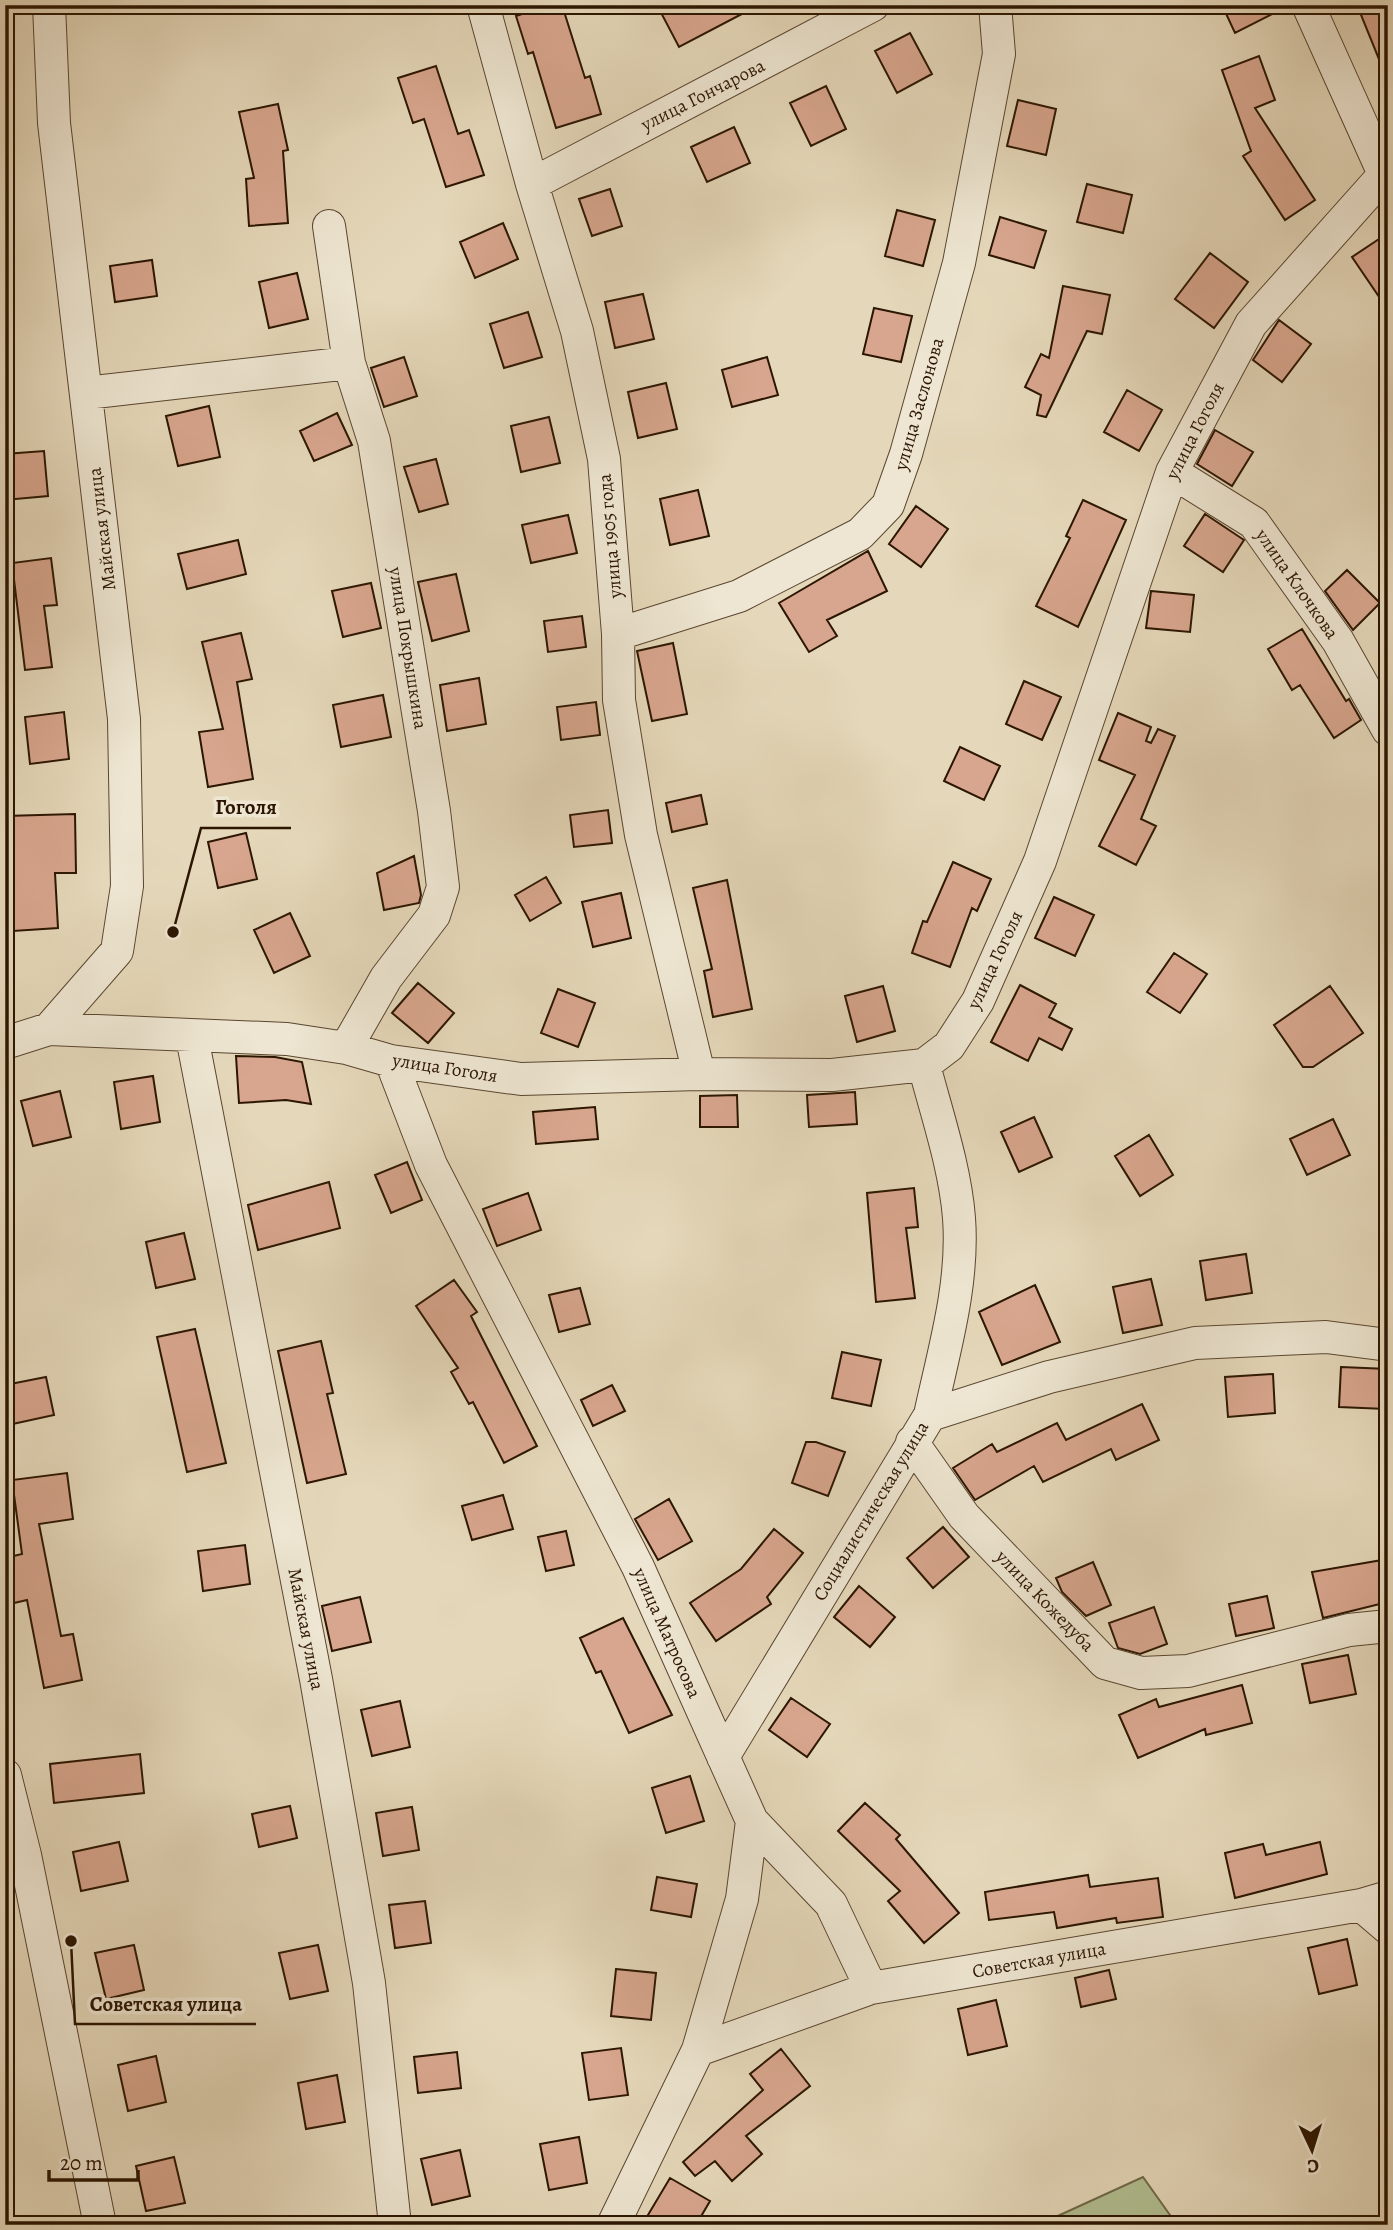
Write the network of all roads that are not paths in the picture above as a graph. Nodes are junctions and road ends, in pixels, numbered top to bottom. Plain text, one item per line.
1 (49, 5) edge
2 (483, 5) edge
3 (873, 5) edge
4 (995, 5) edge
5 (1308, 5) edge
6 (1385, 179) edge
7 (532, 184) junction
8 (329, 226) dead end
9 (349, 363) junction
10 (86, 393) junction
11 (1172, 472) junction
12 (618, 634) junction
13 (1388, 730) edge
14 (49, 1029) junction
15 (192, 1037) junction
16 (5, 1043) edge
17 (346, 1048) junction
18 (391, 1060) junction
19 (924, 1065) junction
20 (699, 1074) junction
21 (1388, 1345) edge
22 (930, 1415) junction
23 (912, 1442) junction
24 (1388, 1626) edge
25 (723, 1757) junction
26 (5, 1775) edge
27 (752, 1821) junction
28 (1374, 1901) edge
29 (1388, 1928) edge
30 (871, 1988) junction
31 (698, 2050) junction
32 (100, 2225) edge
33 (395, 2225) edge
34 (613, 2225) edge

1 - 10 street, Майская улица
2 - 7 street, улица 1905 года
3 - 7 street, улица Гончарова
4 - 12 street, улица Заслонова
5 - 6 street
6 - 11 street, улица Гоголя
7 - 12 street, улица 1905 года
8 - 9 street, улица Покрышкина
9 - 10 street
9 - 17 street, улица Покрышкина
10 - 14 street, Майская улица
11 - 13 street, улица Клочкова
11 - 19 street, улица Гоголя
12 - 20 street, улица 1905 года
14 - 15 street, улица Гоголя
14 - 16 street, улица Гоголя
15 - 17 street, улица Гоголя
15 - 33 street, Майская улица
17 - 18 street, улица Гоголя
18 - 20 street, улица Гоголя
18 - 25 street, улица Матросова
19 - 20 street, улица Гоголя
19 - 22 street
21 - 22 street, Социалистическая улица
22 - 23 street, Социалистическая улица
23 - 24 street, улица Кожедуба
23 - 25 street, Социалистическая улица
25 - 27 street, улица Матросова
26 - 32 street
27 - 30 street
27 - 31 street
28 - 29 street
28 - 30 street, Советская улица
30 - 31 street, Советская улица
31 - 34 street

